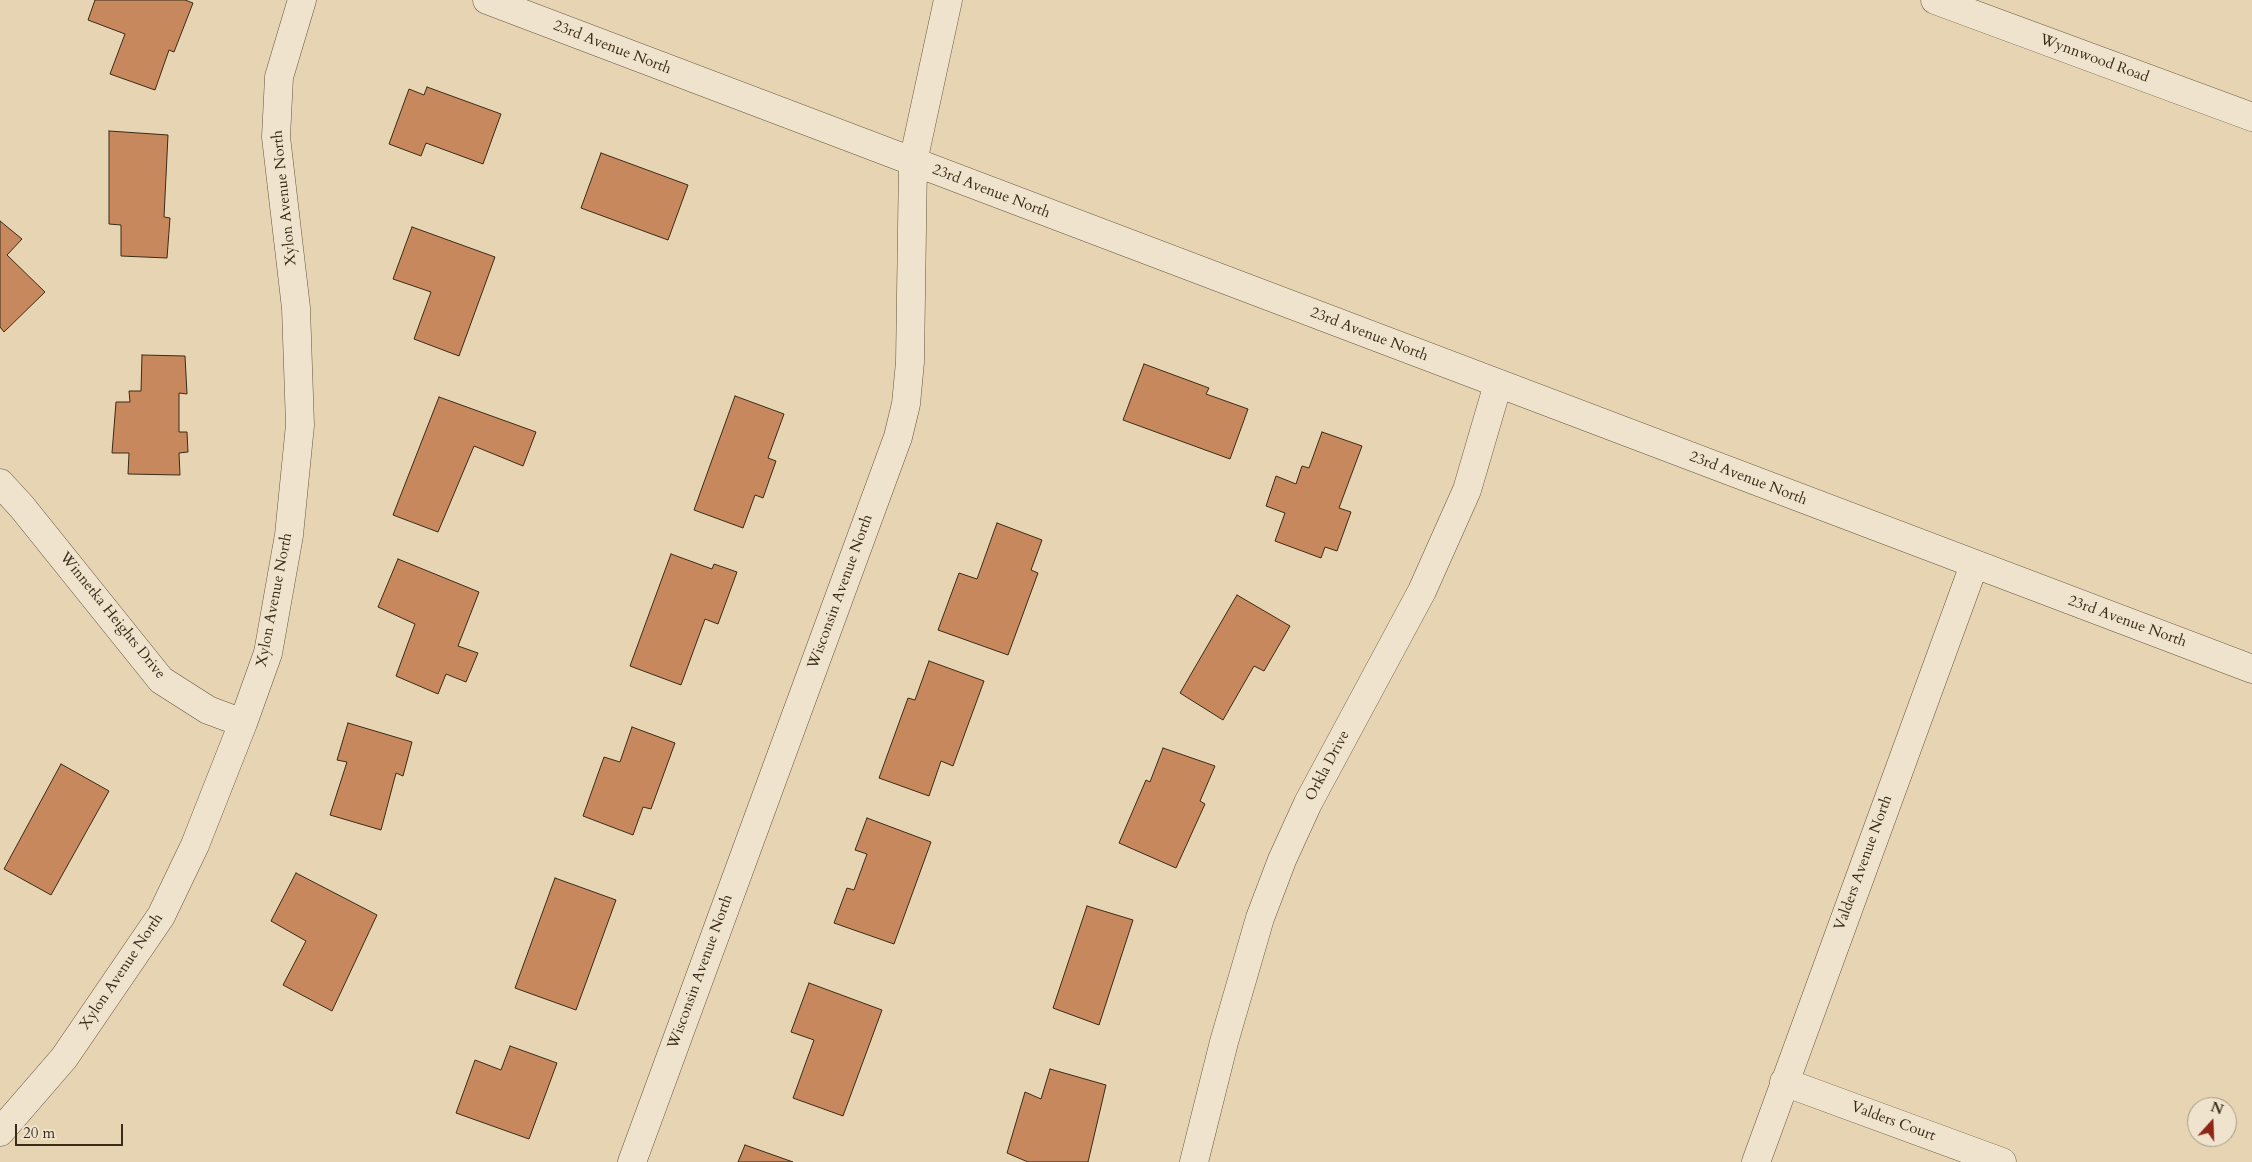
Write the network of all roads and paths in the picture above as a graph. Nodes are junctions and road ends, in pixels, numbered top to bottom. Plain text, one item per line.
1 (302, 0) edge
2 (487, 0) edge
3 (948, 0) edge
4 (1935, 0) edge
5 (2252, 117) edge
6 (913, 162) junction
7 (1498, 384) junction
8 (0, 483) edge
9 (1974, 565) junction
10 (2252, 669) edge
11 (243, 723) junction
12 (1784, 1082) junction
13 (0, 1132) edge
14 (632, 1162) edge
15 (1194, 1162) edge
16 (1756, 1162) edge
17 (2002, 1162) edge

1 - 11 street, Xylon Avenue North
2 - 6 street, 23rd Avenue North
3 - 6 street, Wisconsin Avenue North
4 - 5 street, Wynnwood Road
6 - 7 street, 23rd Avenue North
6 - 14 street, Wisconsin Avenue North
7 - 9 street, 23rd Avenue North
7 - 15 street, Orkla Drive
8 - 11 street, Winnetka Heights Drive
9 - 10 street, 23rd Avenue North
9 - 12 street, Valders Avenue North
11 - 13 street, Xylon Avenue North
12 - 16 street, Valders Avenue North
12 - 17 street, Valders Court

